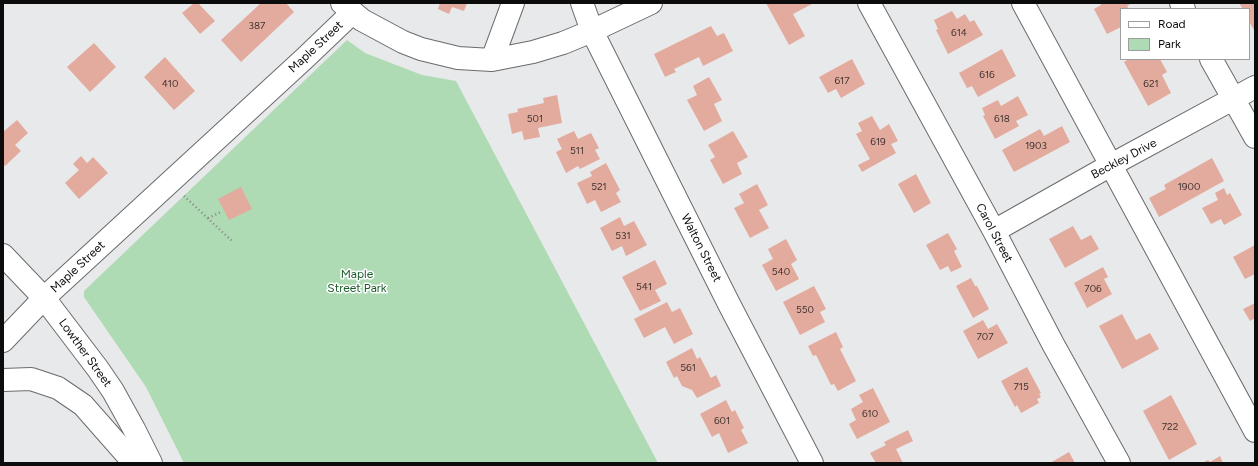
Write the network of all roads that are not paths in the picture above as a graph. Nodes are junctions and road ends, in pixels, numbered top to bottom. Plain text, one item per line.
1 (513, 3) edge
2 (582, 3) edge
3 (651, 3) edge
4 (869, 3) edge
5 (1023, 3) edge
6 (347, 8) edge
7 (592, 31) junction
8 (492, 60) junction
9 (1212, 60) edge
10 (1255, 87) edge
11 (1234, 99) junction
12 (1255, 137) edge
13 (1111, 165) junction
14 (994, 231) junction
15 (3, 255) edge
16 (44, 298) junction
17 (3, 341) edge
18 (3, 380) edge
19 (1255, 431) edge
20 (134, 463) edge
21 (151, 463) edge
22 (812, 463) edge
23 (1119, 463) edge

1 - 8 main road
2 - 7 main road, Walton Street
3 - 7 main road, Maple Street
4 - 14 main road, Carol Street
5 - 13 main road
6 - 8 main road, Maple Street
6 - 16 main road, Maple Street
7 - 8 main road, Maple Street
7 - 22 main road, Walton Street
9 - 11 main road
10 - 11 main road, Beckley Drive
11 - 12 main road
11 - 13 main road, Beckley Drive
13 - 14 main road, Beckley Drive
13 - 19 main road
14 - 23 main road, Carol Street
15 - 16 main road, Lowther Street
16 - 17 main road, Maple Street
16 - 21 main road, Lowther Street
18 - 20 main road

